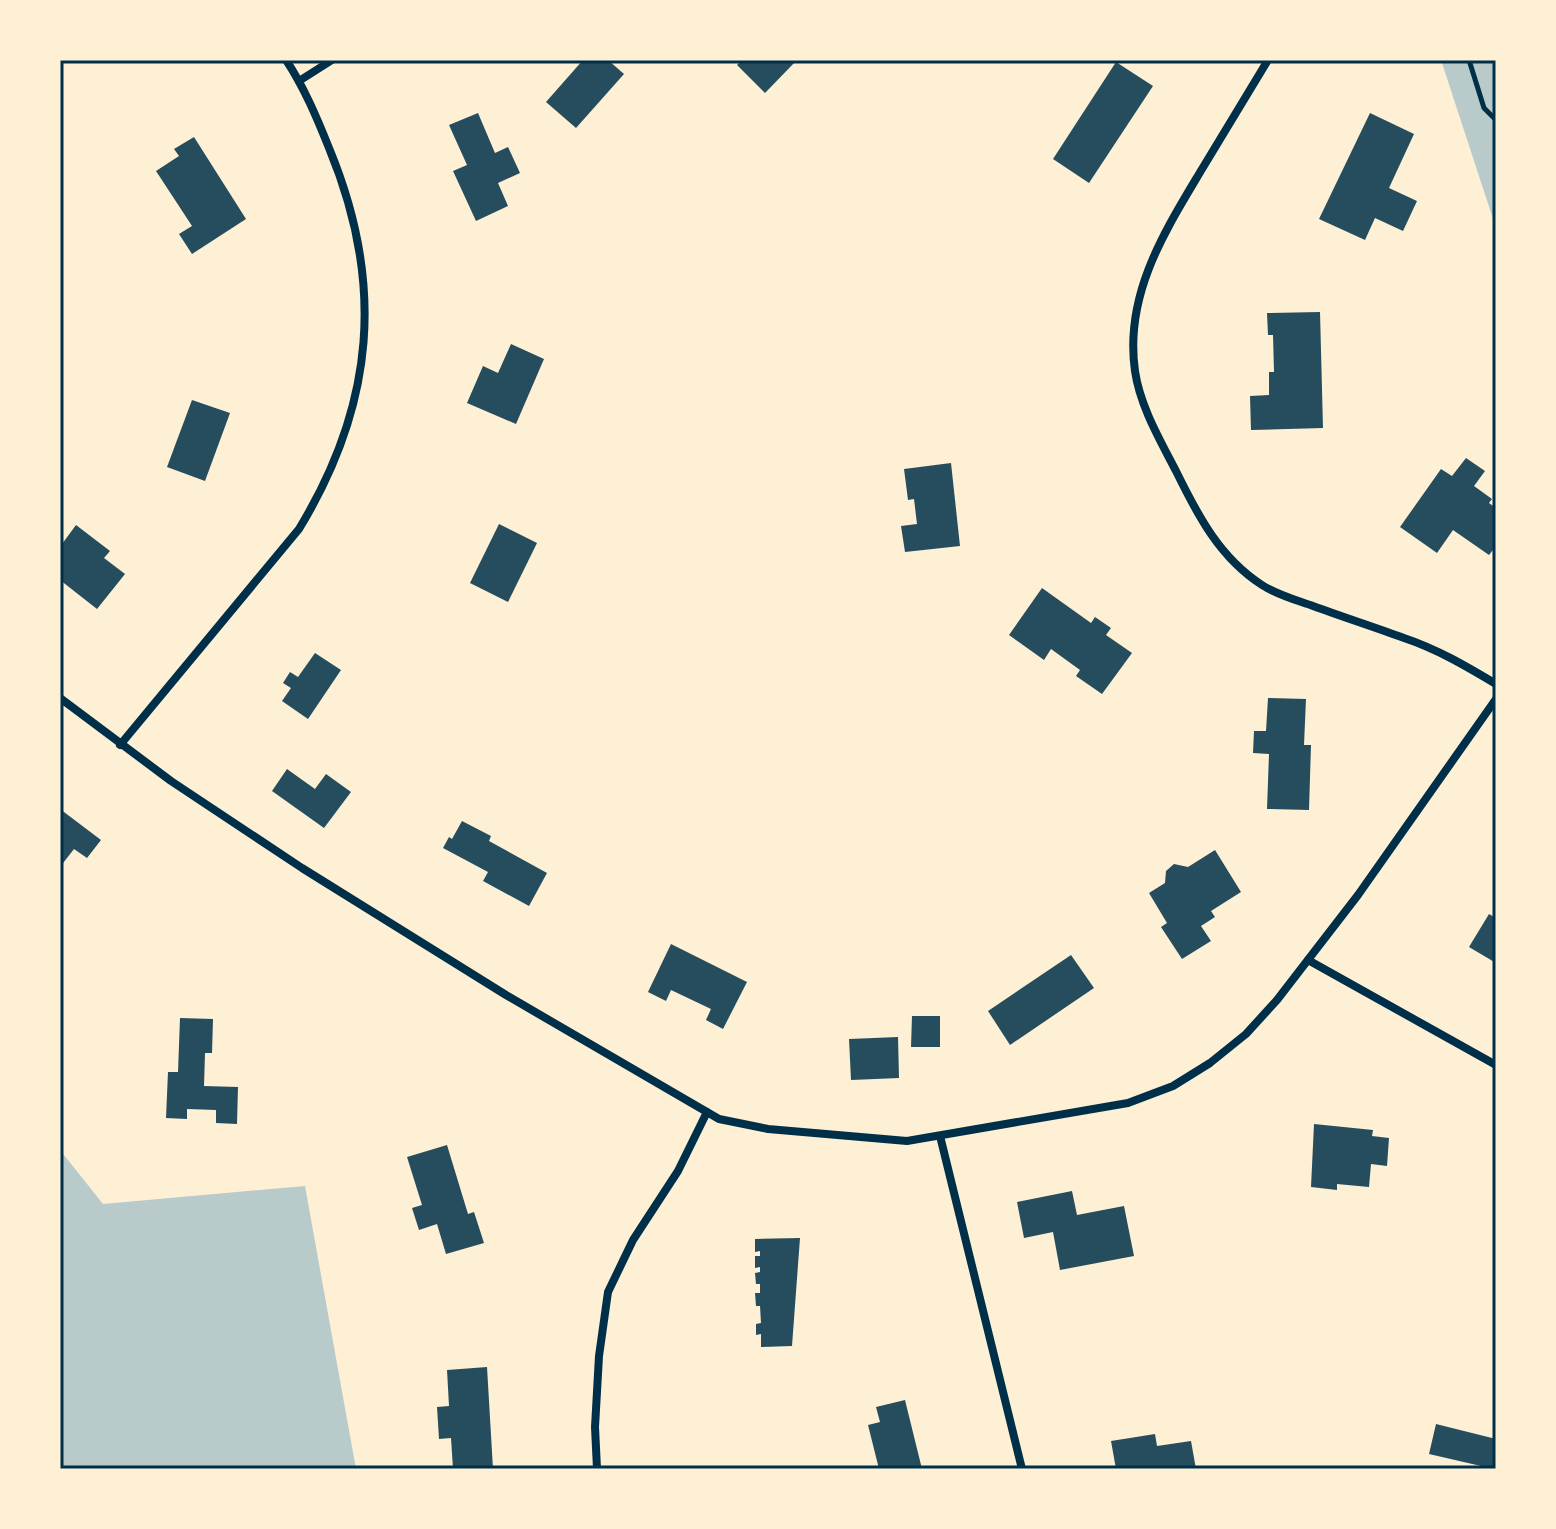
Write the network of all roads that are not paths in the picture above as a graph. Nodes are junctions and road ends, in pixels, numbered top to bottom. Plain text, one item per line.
1 (286, 60) edge
2 (332, 60) edge
3 (1268, 60) edge
4 (299, 81) junction
5 (1496, 684) edge
6 (60, 698) edge
7 (1496, 699) edge
8 (120, 745) junction
9 (1308, 960) junction
10 (1496, 1065) edge
11 (707, 1112) junction
12 (940, 1136) junction
13 (597, 1469) edge
14 (1022, 1469) edge

1 - 4 street
2 - 4 street
3 - 5 street
4 - 8 street
6 - 8 street
7 - 9 street
8 - 11 street
9 - 10 street
9 - 12 street
11 - 12 street
11 - 13 street
12 - 14 street

